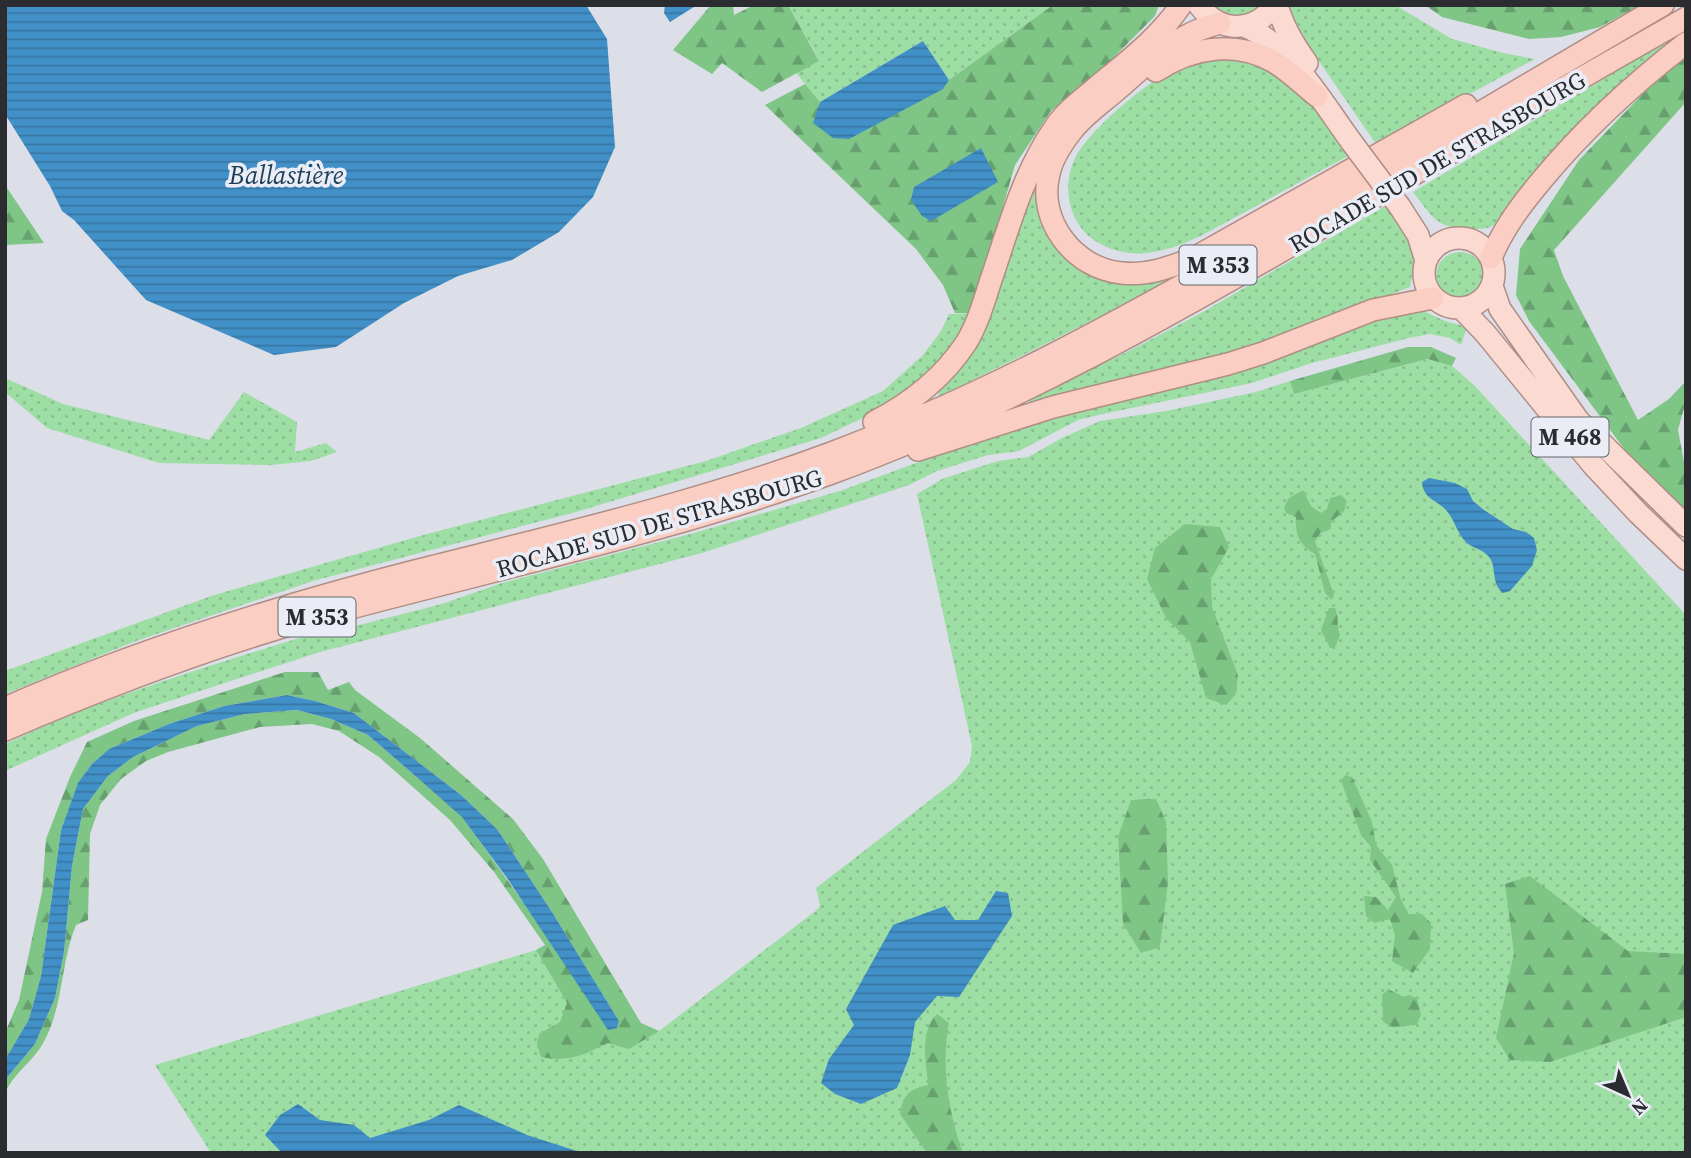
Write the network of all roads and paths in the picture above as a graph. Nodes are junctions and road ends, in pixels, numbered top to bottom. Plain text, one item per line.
1 (1181, 5) edge
2 (1199, 5) edge
3 (1276, 5) edge
4 (1656, 10) edge
5 (1686, 18) edge
6 (1220, 23) junction
7 (1244, 26) junction
8 (1686, 43) edge
9 (1317, 96) junction
10 (1358, 141) junction
11 (1351, 171) junction
12 (1405, 204) junction
13 (1451, 239) junction
14 (1491, 258) junction
15 (1426, 261) junction
16 (1492, 286) junction
17 (1433, 299) junction
18 (1462, 309) junction
19 (835, 472) junction
20 (768, 475) junction
21 (1686, 526) edge
22 (1686, 559) edge
23 (5, 708) edge
24 (5, 730) edge

1 - 20 highway
2 - 6 main road
3 - 7 main road
3 - 10 main road
4 - 11 highway
4 - 20 highway, ROCADE SUD DE STRASBOURG / M 353
5 - 19 highway, ROCADE SUD DE STRASBOURG / M 353
6 - 7 main road
6 - 11 highway
7 - 9 main road
8 - 14 highway
9 - 10 main road
9 - 11 highway
10 - 12 main road
12 - 13 main road
12 - 15 main road
13 - 14 main road
13 - 15 main road
14 - 16 main road
15 - 17 main road
16 - 18 main road
16 - 21 main road, M 468
17 - 18 main road
17 - 19 highway
18 - 22 main road, M 468
19 - 24 highway, ROCADE SUD DE STRASBOURG / M 353
20 - 23 highway, ROCADE SUD DE STRASBOURG / M 353

